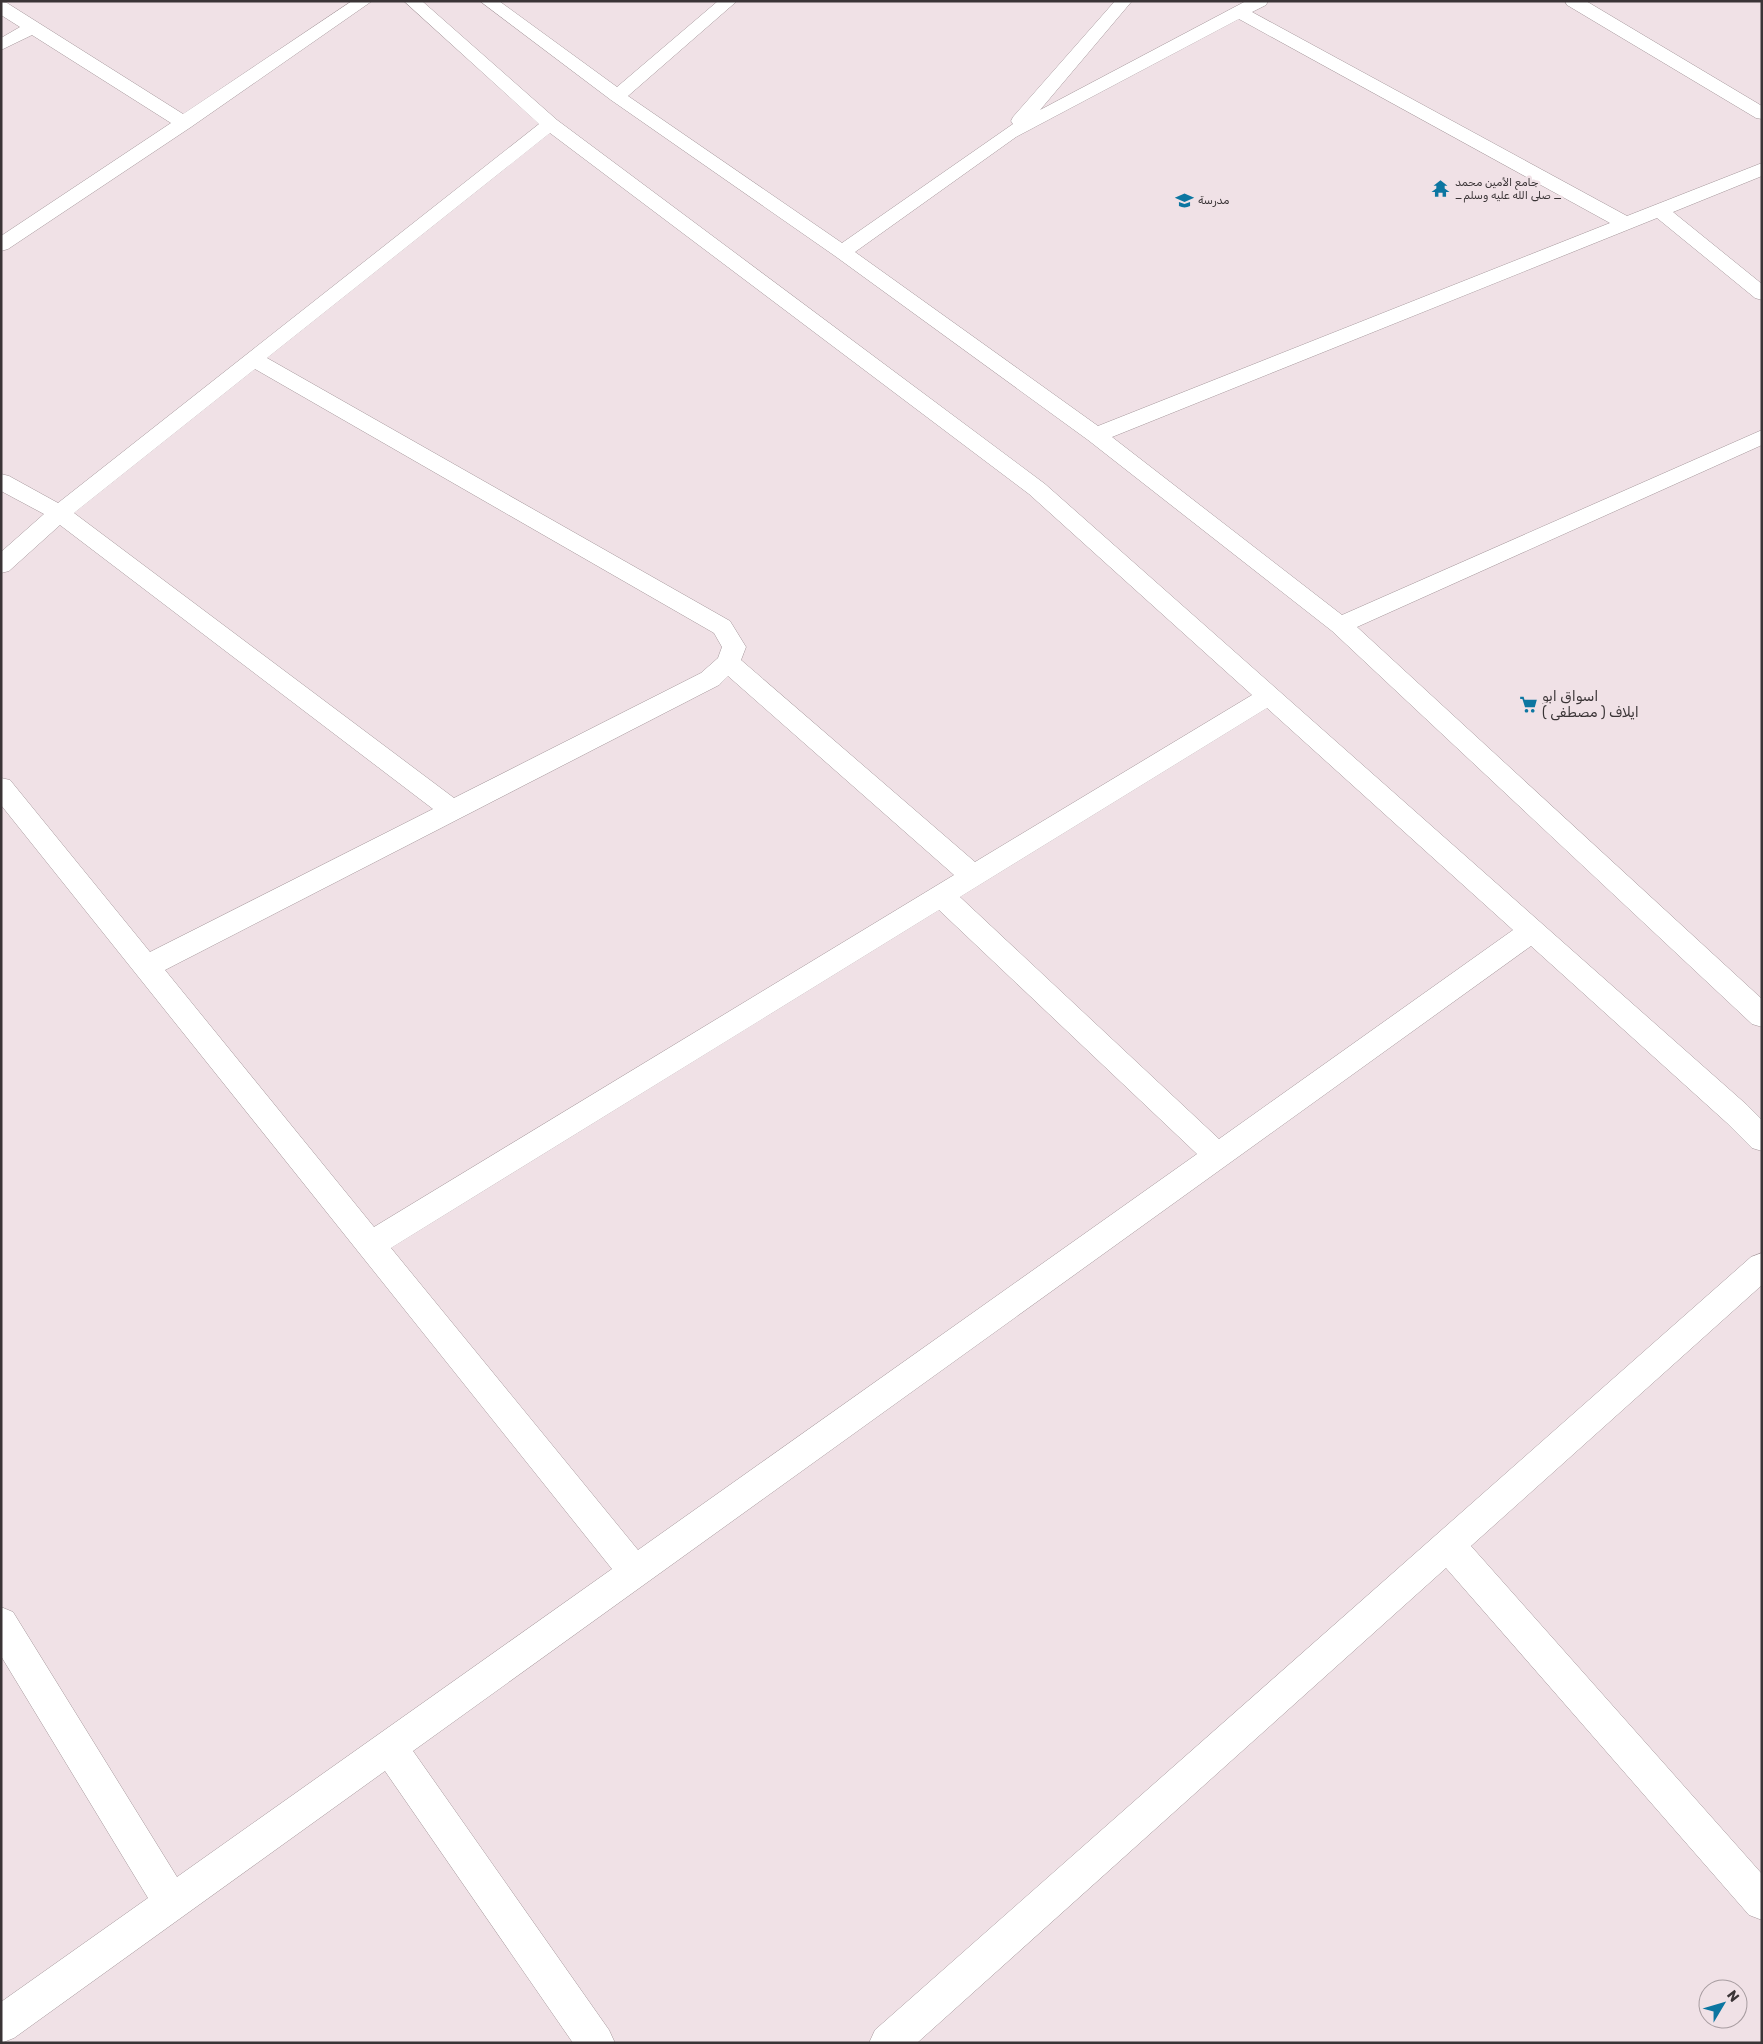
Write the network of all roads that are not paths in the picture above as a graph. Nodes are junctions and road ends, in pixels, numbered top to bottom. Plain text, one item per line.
1 (364, 1) edge
2 (412, 1) edge
3 (488, 1) edge
4 (729, 1) edge
5 (1124, 1) edge
6 (1260, 1) edge
7 (1573, 1) edge
8 (1, 7) edge
9 (1239, 12) junction
10 (33, 27) junction
11 (1, 45) edge
12 (617, 96) junction
13 (1762, 114) edge
14 (184, 123) junction
15 (550, 124) junction
16 (1009, 133) junction
17 (1762, 168) edge
18 (1659, 210) junction
19 (1626, 223) junction
20 (1, 244) edge
21 (842, 252) junction
22 (1762, 294) edge
23 (254, 359) junction
24 (1096, 434) junction
25 (1762, 437) edge
26 (1, 482) edge
27 (59, 514) junction
28 (1, 565) edge
29 (1340, 625) junction
30 (728, 662) junction
31 (1268, 696) junction
32 (1, 787) edge
33 (452, 810) junction
34 (974, 876) junction
35 (941, 896) junction
36 (1532, 931) junction
37 (146, 967) junction
38 (1762, 1016) edge
39 (1762, 1139) edge
40 (1218, 1156) junction
41 (370, 1245) junction
42 (1762, 1266) edge
43 (1448, 1545) junction
44 (635, 1572) junction
45 (1, 1624) edge
46 (389, 1747) junction
47 (1762, 1902) edge
48 (172, 1903) junction
49 (1, 2025) edge
50 (596, 2043) edge
51 (888, 2043) edge

1 - 14 street
2 - 15 street
3 - 12 street
4 - 12 street
5 - 16 street
6 - 9 street
7 - 13 street
8 - 10 street
9 - 16 street
9 - 19 street
10 - 11 street
10 - 14 street
12 - 21 street
14 - 20 street
15 - 23 street
15 - 31 street
16 - 21 street
17 - 18 street
18 - 19 street
18 - 22 street
19 - 24 street
21 - 24 street
23 - 27 street
23 - 30 street
24 - 29 street
25 - 29 street
26 - 27 street
27 - 28 street
27 - 33 street
29 - 38 street
30 - 33 street
30 - 34 street
31 - 34 street
31 - 36 street
32 - 37 street
33 - 37 street
34 - 35 street
35 - 40 street
35 - 41 street
36 - 39 street
36 - 40 street
37 - 41 street
40 - 44 street
41 - 44 street
42 - 43 street
43 - 47 street
43 - 51 street
44 - 46 street
45 - 48 street
46 - 48 street
46 - 50 street
48 - 49 street

